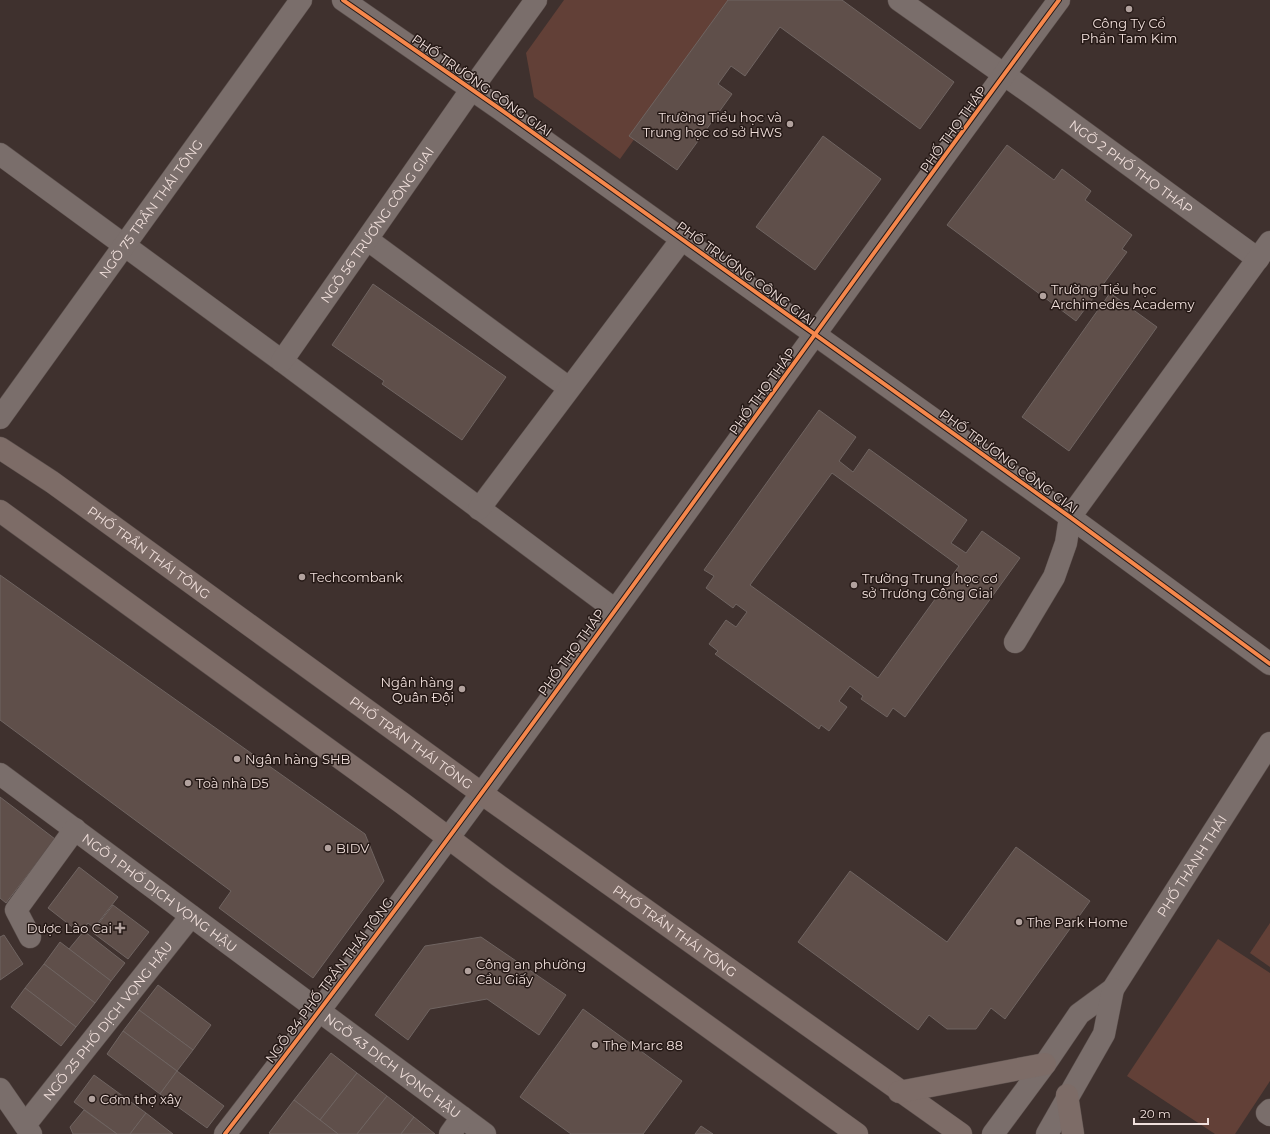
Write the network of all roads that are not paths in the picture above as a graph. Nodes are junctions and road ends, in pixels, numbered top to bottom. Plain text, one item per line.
1 (302, 0) edge
2 (343, 0) edge
3 (536, 0) edge
4 (899, 0) edge
5 (1059, 0) edge
6 (1004, 75) junction
7 (471, 90) junction
8 (0, 154) edge
9 (682, 239) junction
10 (368, 240) junction
11 (124, 246) junction
12 (1264, 251) edge
13 (816, 335) junction
14 (282, 361) junction
15 (569, 388) junction
16 (0, 418) edge
17 (0, 448) edge
18 (479, 509) junction
19 (0, 511) edge
20 (1070, 517) junction
21 (614, 609) junction
22 (1015, 642) dead end
23 (1270, 664) edge
24 (1270, 743) edge
25 (0, 774) edge
26 (481, 793) junction
27 (75, 829) junction
28 (448, 837) junction
29 (191, 916) junction
30 (30, 936) dead end
31 (1113, 989) junction
32 (320, 1011) junction
33 (1045, 1064) junction
34 (0, 1089) edge
35 (899, 1092) junction
36 (1067, 1095) junction
37 (1270, 1110) edge
38 (1270, 1115) edge
39 (456, 1126) edge
40 (28, 1129) edge
41 (225, 1134) edge
42 (485, 1134) edge
43 (857, 1134) edge
44 (961, 1134) edge
45 (993, 1134) edge
46 (1046, 1134) edge
47 (1073, 1134) edge

1 - 11 street, NGÕ 75 TRẦN THÁI TÔNG
2 - 7 street, PHỐ TRƯƠNG CÔNG GIAI
3 - 7 street, NGÕ 56 TRƯƠNG CÔNG GIAI
4 - 6 street, NGÕ 2 PHỐ THỌ THÁP
5 - 6 street, PHỐ THỌ THÁP
6 - 12 street, NGÕ 2 PHỐ THỌ THÁP
6 - 13 street, PHỐ THỌ THÁP
7 - 9 street, PHỐ TRƯƠNG CÔNG GIAI
7 - 10 street, NGÕ 56 TRƯƠNG CÔNG GIAI
8 - 11 street
9 - 13 street, PHỐ TRƯƠNG CÔNG GIAI
9 - 15 street
10 - 14 street, NGÕ 56 TRƯƠNG CÔNG GIAI
10 - 15 street
11 - 14 street
11 - 16 street, NGÕ 75 TRẦN THÁI TÔNG
12 - 20 street
13 - 20 street, PHỐ TRƯƠNG CÔNG GIAI
13 - 21 street, PHỐ THỌ THÁP
14 - 18 street
15 - 18 street
17 - 26 main road, PHỐ TRẦN THÁI TÔNG
18 - 21 street
19 - 28 main road
20 - 22 street
20 - 23 street, PHỐ TRƯƠNG CÔNG GIAI
21 - 26 street, PHỐ THỌ THÁP
24 - 31 street, PHỐ THÀNH THÁI
25 - 27 street, NGÕ 1 PHỐ DỊCH VỌNG HẬU
26 - 28 street, PHỐ THỌ THÁP
26 - 35 main road, PHỐ TRẦN THÁI TÔNG
27 - 29 street, NGÕ 1 PHỐ DỊCH VỌNG HẬU
27 - 30 street
28 - 32 street, NGÕ 84 PHỐ TRẦN THÁI TÔNG
28 - 43 main road
29 - 32 street, NGÕ 1 PHỐ DỊCH VỌNG HẬU
29 - 40 street, NGÕ 25 PHỐ DỊCH VỌNG HẬU
31 - 33 street, PHỐ THÀNH THÁI
31 - 36 street, PHỐ THÀNH THÁI
32 - 39 street, NGÕ 43 DỊCH VỌNG HẬU
32 - 41 street, NGÕ 84 PHỐ TRẦN THÁI TÔNG
33 - 35 main road
33 - 45 street, PHỐ THÀNH THÁI
34 - 40 street
35 - 44 main road, PHỐ TRẦN THÁI TÔNG
36 - 46 street, PHỐ THÀNH THÁI
36 - 47 main road
37 - 38 street
39 - 42 street, NGÕ 43 DỊCH VỌNG HẬU

